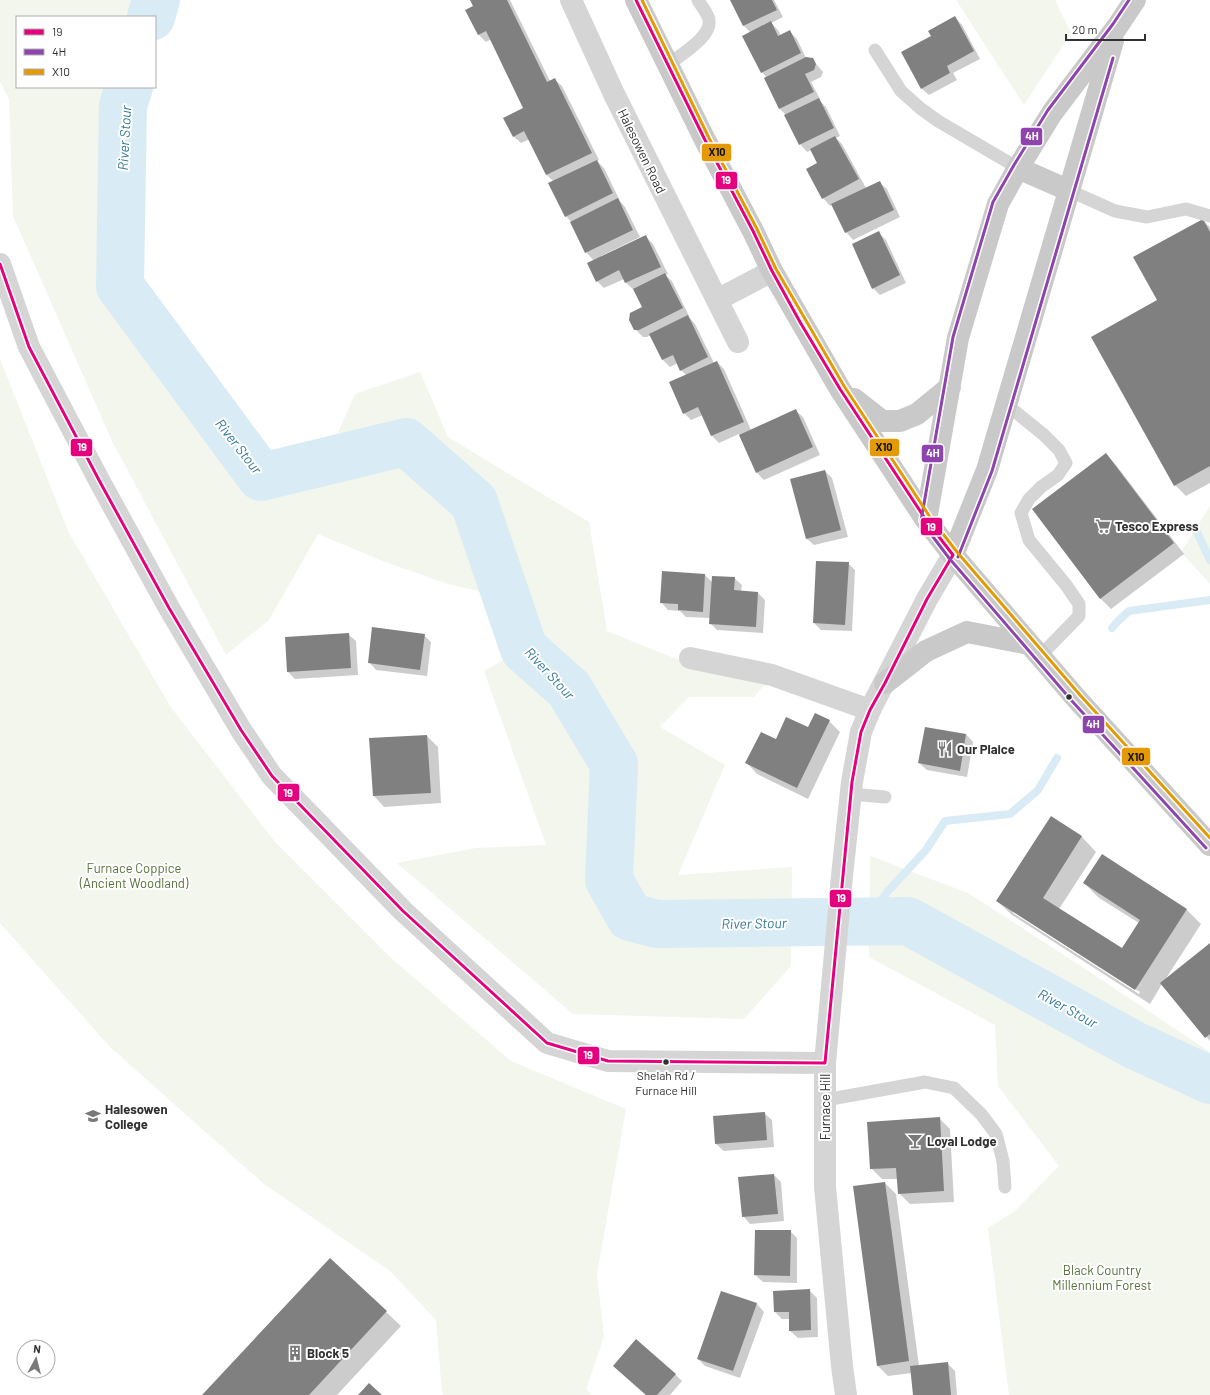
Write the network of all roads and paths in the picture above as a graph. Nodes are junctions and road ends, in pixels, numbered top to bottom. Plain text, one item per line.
1 (571, 0) edge
2 (636, 0) edge
3 (698, 0) edge
4 (1135, 0) edge
5 (1117, 27) junction
6 (875, 50) dead end
7 (668, 65) junction
8 (1018, 168) junction
9 (1068, 190) junction
10 (1210, 216) edge
11 (0, 264) edge
12 (772, 271) junction
13 (716, 300) junction
14 (738, 342) dead end
15 (950, 387) junction
16 (840, 389) junction
17 (1007, 405) junction
18 (926, 520) junction
19 (953, 555) junction
20 (1034, 650) junction
21 (690, 658) dead end
22 (885, 682) junction
23 (870, 710) junction
24 (851, 794) junction
25 (885, 798) dead end
26 (1210, 845) edge
27 (825, 1063) junction
28 (825, 1100) junction
29 (1005, 1187) dead end
30 (846, 1395) edge

1 - 13 street, Halesowen Road
2 - 7 main road
3 - 7 lane
4 - 5 main road
5 - 8 main road
5 - 9 main road
6 - 8 lane
7 - 12 main road
8 - 9 main road
8 - 15 main road
9 - 10 lane
9 - 17 main road
11 - 27 street
12 - 13 street
12 - 16 main road
13 - 14 street, Halesowen Road
15 - 16 main road
15 - 18 main road
16 - 18 main road
17 - 19 main road
17 - 20 lane
18 - 19 main road
19 - 20 main road
19 - 22 street, Furnace Hill
20 - 22 main road
20 - 26 main road
21 - 23 street
22 - 23 street, Furnace Hill
23 - 24 street, Furnace Hill
24 - 25 lane
24 - 27 street, Furnace Hill
27 - 28 street, Furnace Hill
28 - 29 lane
28 - 30 street, Furnace Hill

